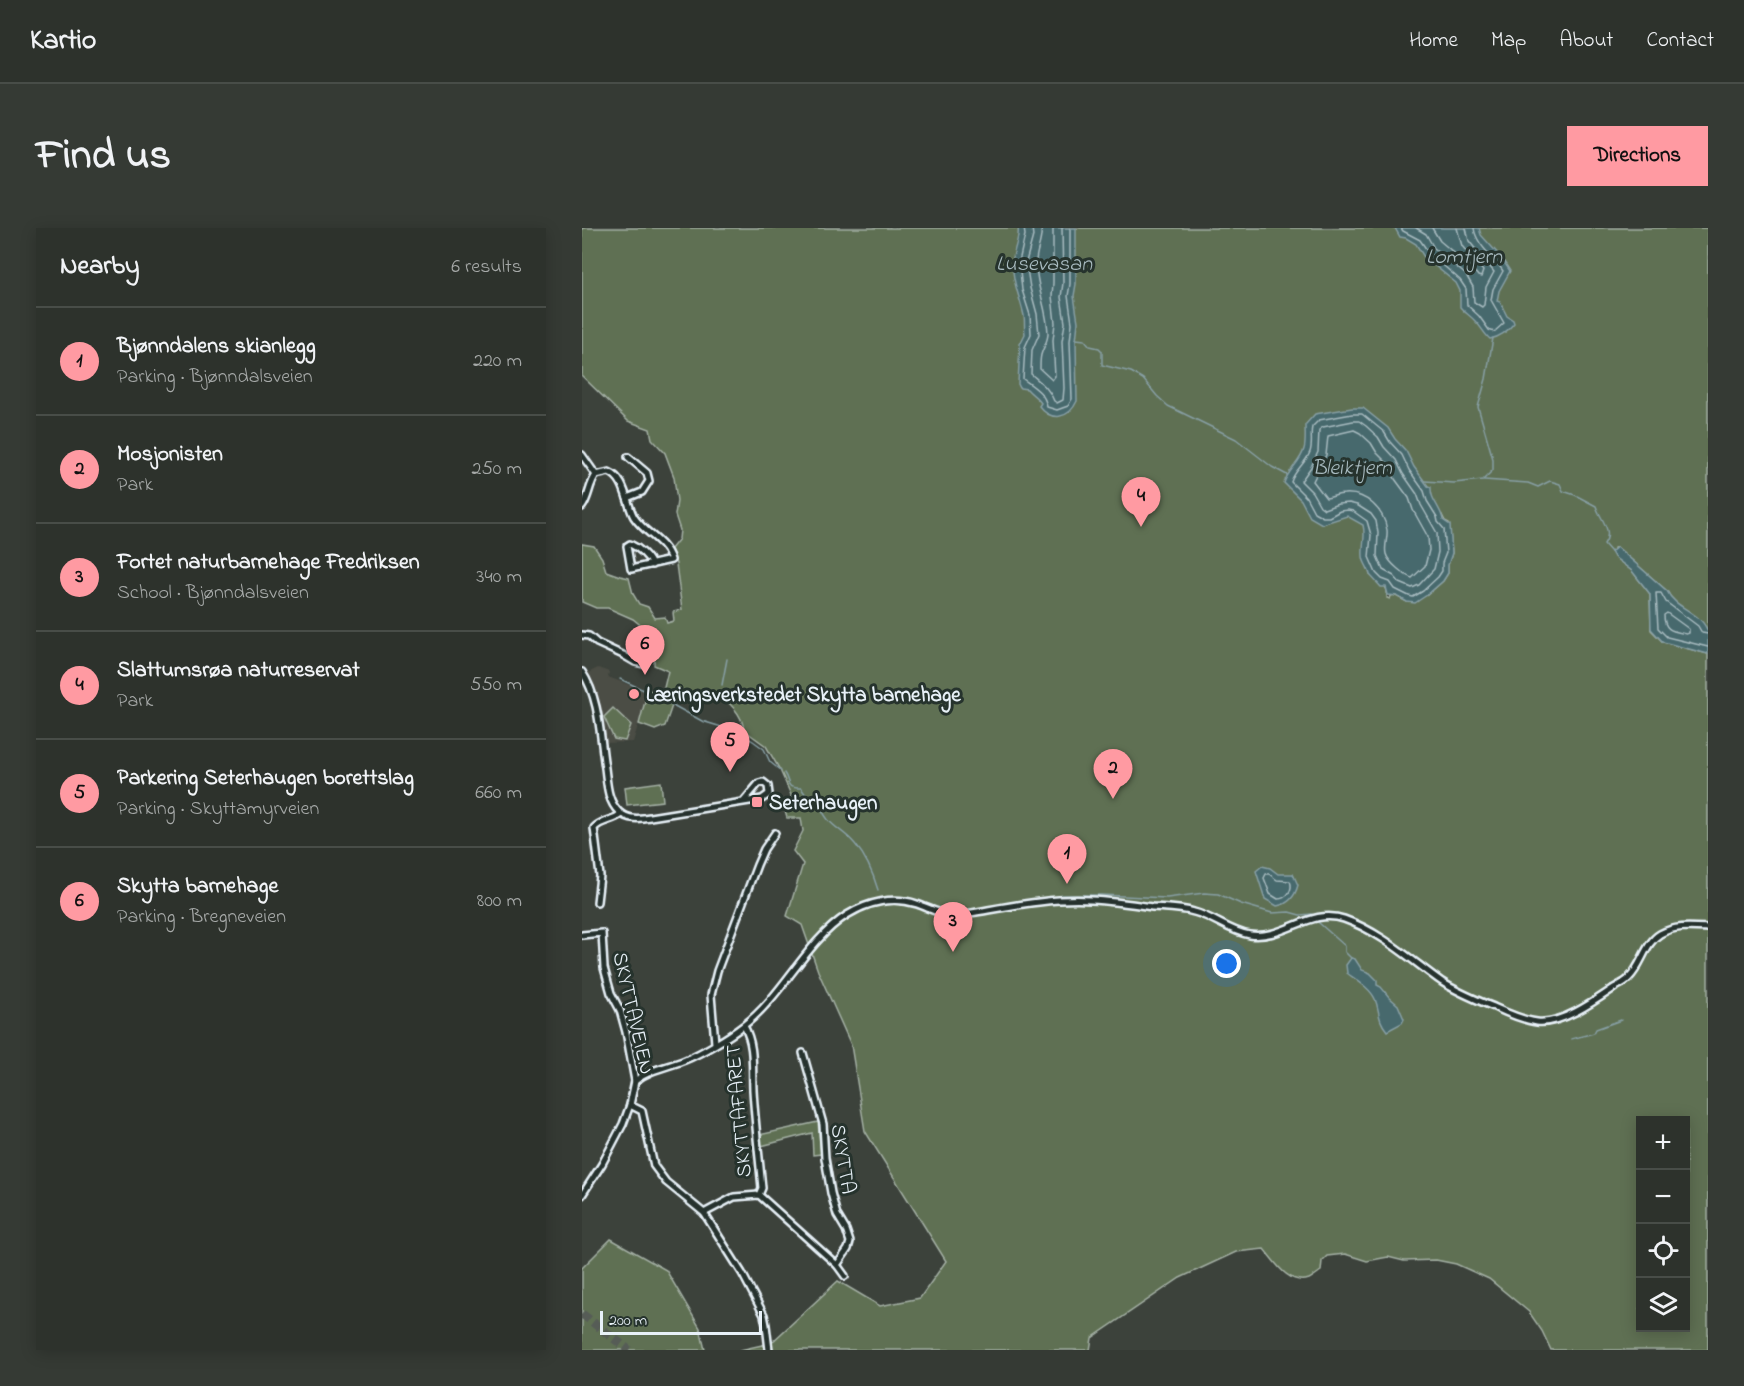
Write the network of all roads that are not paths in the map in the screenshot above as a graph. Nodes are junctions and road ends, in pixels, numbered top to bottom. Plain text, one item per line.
1 (582, 455) edge
2 (628, 457) dead end
3 (596, 475) junction
4 (627, 498) junction
5 (582, 507) edge
6 (652, 565) junction
7 (582, 635) edge
8 (643, 664) dead end
9 (582, 672) edge
10 (743, 802) junction
11 (621, 814) junction
12 (776, 833) dead end
13 (597, 902) dead end
14 (1708, 928) edge
15 (582, 935) edge
16 (744, 1026) junction
17 (715, 1043) junction
18 (803, 1053) dead end
19 (635, 1082) junction
20 (630, 1104) junction
21 (582, 1195) edge
22 (759, 1195) junction
23 (704, 1214) junction
24 (837, 1265) junction
25 (845, 1276) dead end
26 (769, 1350) edge

1 - 3 street
2 - 4 street
3 - 4 street
3 - 5 street
4 - 6 street
6 - 6 street
7 - 8 street
9 - 11 street
10 - 10 street
10 - 11 street
11 - 13 street
12 - 17 street
14 - 16 street
15 - 19 street, SKYTTAVEIEN
16 - 17 street
16 - 22 street, SKYTTAFARET
17 - 19 street
18 - 24 street, SKYTTA
19 - 20 street, SKYTTAVEIEN
20 - 21 street, SKYTTAVEIEN
20 - 23 street
22 - 23 street, SKYTTAFARET
22 - 24 street, SKYTTAFARET
23 - 26 street
24 - 25 street, SKYTTAFARET

